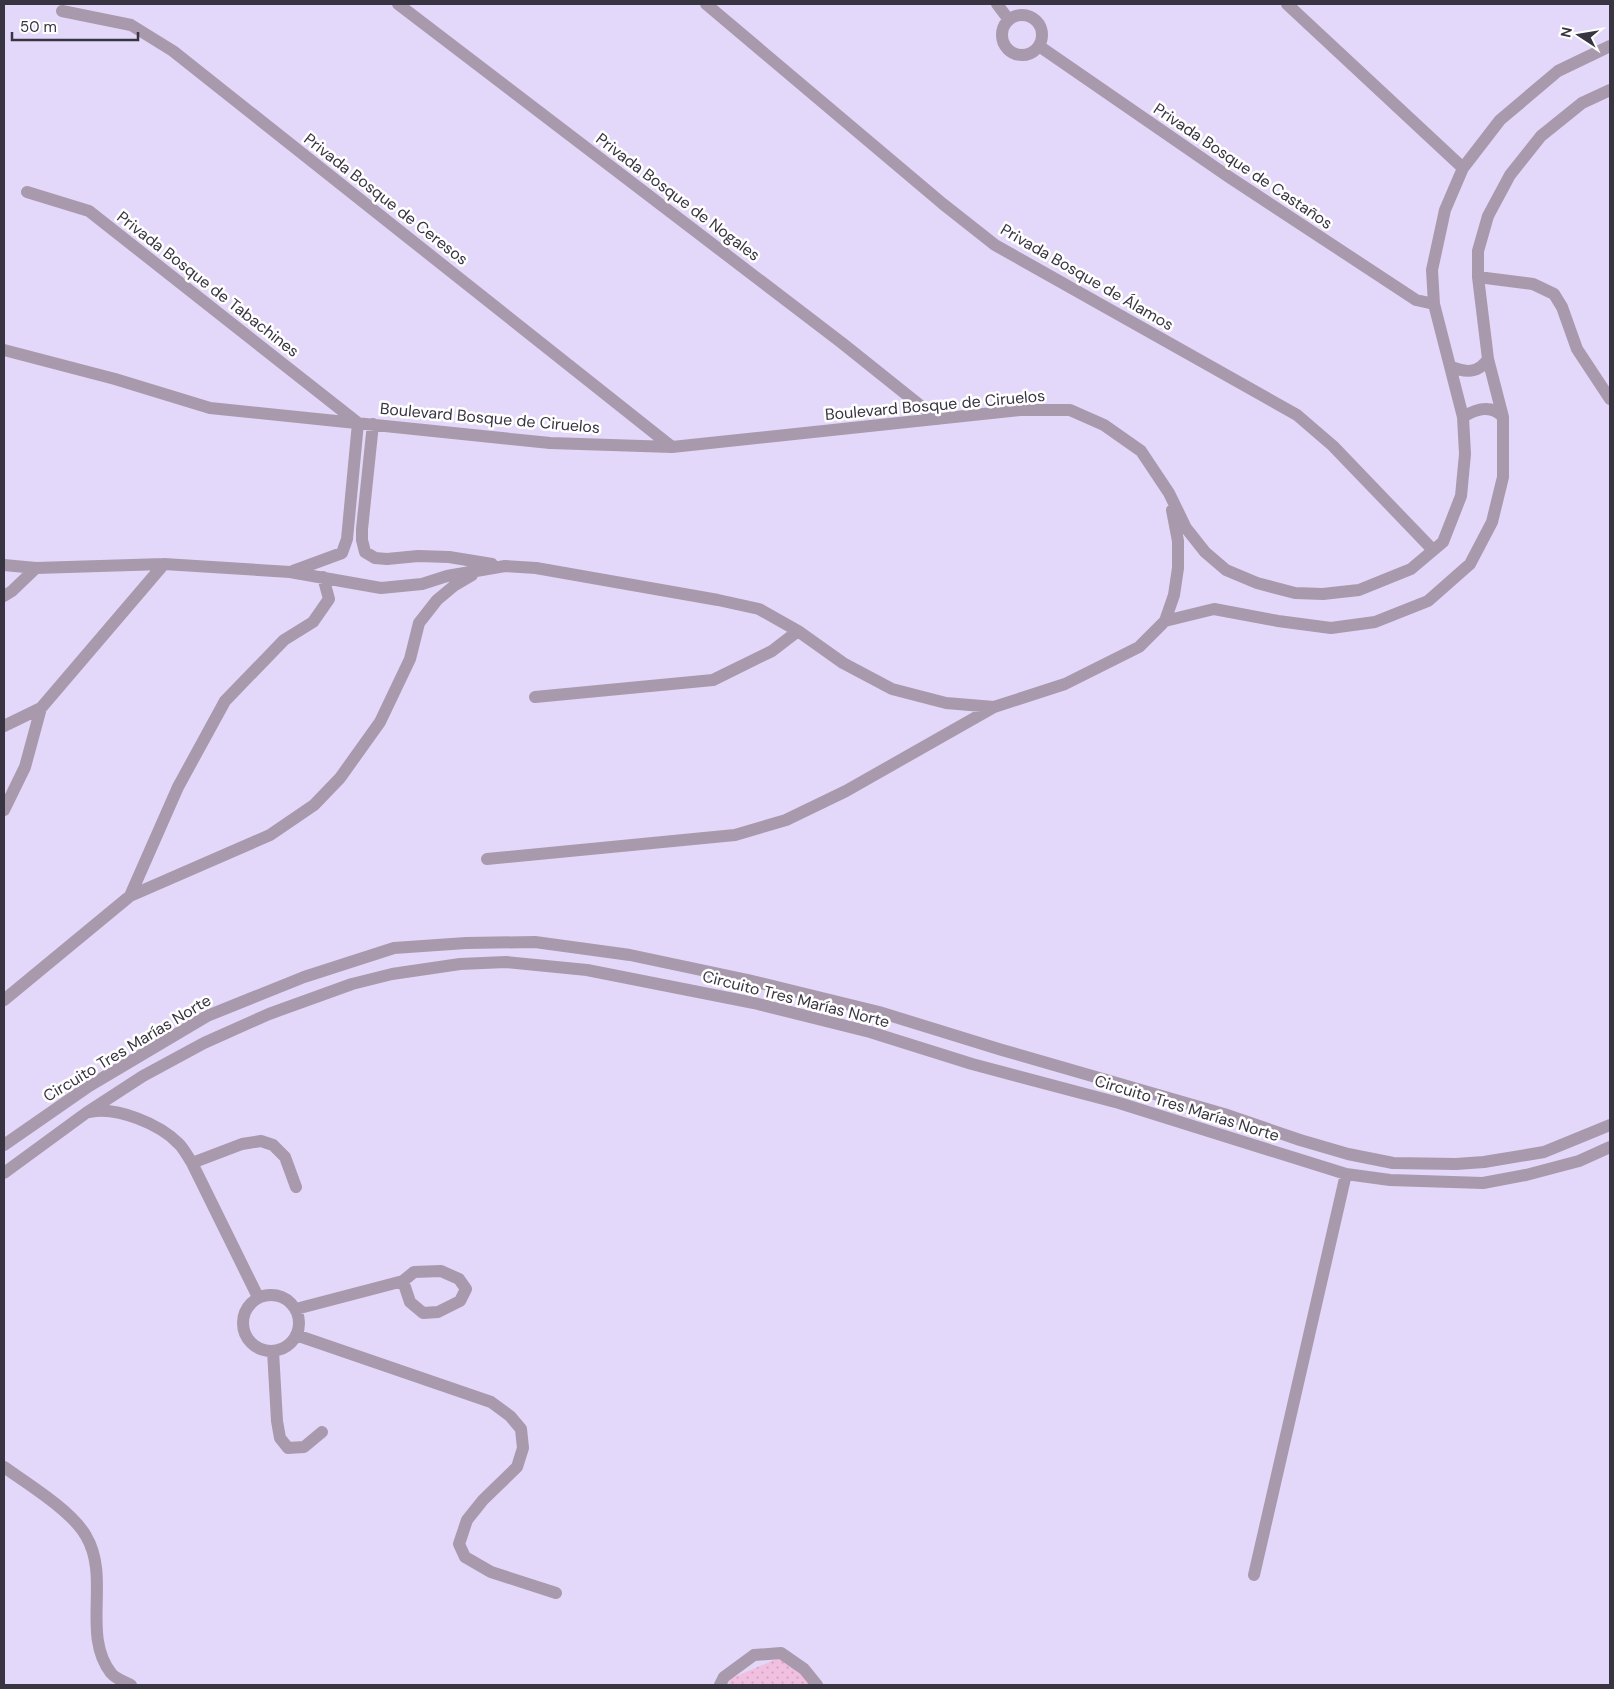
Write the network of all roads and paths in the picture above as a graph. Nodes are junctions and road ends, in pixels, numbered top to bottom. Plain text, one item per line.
1 (398, 4) edge
2 (706, 4) edge
3 (997, 4) edge
4 (1287, 4) edge
5 (62, 11) dead end
6 (1009, 20) junction
7 (1039, 46) junction
8 (1610, 46) edge
9 (1610, 90) edge
10 (1463, 168) junction
11 (27, 192) dead end
12 (1478, 277) junction
13 (1434, 304) junction
14 (4, 350) edge
15 (1488, 359) junction
16 (1450, 366) junction
17 (1610, 398) edge
18 (1464, 417) junction
19 (1503, 417) junction
20 (937, 419) junction
21 (358, 423) junction
22 (373, 424) junction
23 (672, 447) junction
24 (1169, 493) junction
25 (1433, 550) junction
26 (164, 564) junction
27 (4, 565) edge
28 (506, 566) junction
29 (36, 568) junction
30 (483, 569) junction
31 (290, 572) junction
32 (323, 577) junction
33 (4, 596) edge
34 (1165, 621) junction
35 (798, 631) junction
36 (535, 697) dead end
37 (994, 707) junction
38 (41, 708) junction
39 (4, 726) edge
40 (4, 810) edge
41 (486, 859) dead end
42 (130, 896) junction
43 (4, 1000) edge
44 (879, 1012) junction
45 (870, 1032) junction
46 (86, 1113) junction
47 (1610, 1125) edge
48 (4, 1145) edge
49 (1610, 1147) edge
50 (1484, 1162) junction
51 (192, 1163) junction
52 (4, 1173) edge
53 (1346, 1174) junction
54 (1483, 1183) junction
55 (296, 1187) dead end
56 (404, 1281) junction
57 (258, 1297) junction
58 (296, 1310) junction
59 (296, 1335) junction
60 (274, 1351) junction
61 (322, 1432) dead end
62 (4, 1467) edge
63 (1254, 1575) dead end
64 (556, 1593) dead end
65 (131, 1685) edge
66 (720, 1685) edge
67 (817, 1685) edge

1 - 20 street, Privada Bosque de Nogales
2 - 25 street, Privada Bosque de Álamos
3 - 6 street
4 - 10 street
5 - 23 street, Privada Bosque de Ceresos
6 - 7 street
6 - 7 street
7 - 13 street, Privada Bosque de Castaños
8 - 10 street, Boulevard Bosque de Ciruelos
9 - 12 street
10 - 13 street, Boulevard Bosque de Ciruelos
11 - 21 street, Privada Bosque de Tabachines
12 - 15 street
12 - 17 street
13 - 16 street, Boulevard Bosque de Ciruelos
14 - 21 street, Boulevard Bosque de Ciruelos
15 - 16 street
15 - 19 street
16 - 18 street, Boulevard Bosque de Ciruelos
18 - 19 street
18 - 25 street, Boulevard Bosque de Ciruelos
19 - 34 street
20 - 23 street, Boulevard Bosque de Ciruelos
20 - 24 street, Boulevard Bosque de Ciruelos
21 - 22 street, Boulevard Bosque de Ciruelos
21 - 31 street
22 - 23 street, Boulevard Bosque de Ciruelos
22 - 28 street
24 - 25 street, Boulevard Bosque de Ciruelos
24 - 34 street
26 - 29 street
26 - 31 street
26 - 38 street
27 - 29 street
28 - 30 street
28 - 35 street
29 - 33 street
30 - 32 street
30 - 42 street
31 - 32 street
32 - 42 street
34 - 37 street
35 - 36 street
35 - 37 street
37 - 41 street
38 - 39 street
38 - 40 street
42 - 43 street
44 - 45 street
44 - 48 street, Circuito Tres Marías Norte
44 - 50 street, Circuito Tres Marías Norte
45 - 46 street, Circuito Tres Marías Norte
45 - 53 street, Circuito Tres Marías Norte
46 - 51 street
46 - 52 street, Circuito Tres Marías Norte
47 - 50 street, Circuito Tres Marías Norte
49 - 54 street, Circuito Tres Marías Norte
50 - 54 street
51 - 55 street
51 - 57 street
53 - 54 street, Circuito Tres Marías Norte
53 - 63 street
56 - 56 street
56 - 58 street
57 - 58 street
57 - 60 street
58 - 59 street
59 - 60 street
59 - 64 street
60 - 61 street
62 - 65 street
66 - 67 street

